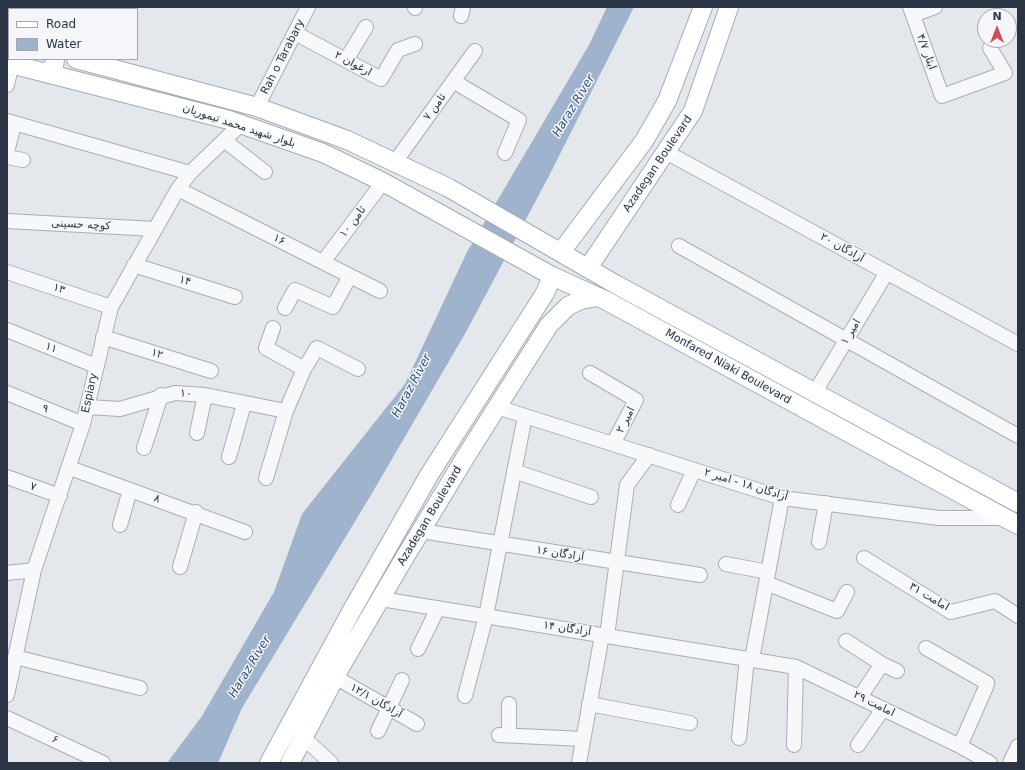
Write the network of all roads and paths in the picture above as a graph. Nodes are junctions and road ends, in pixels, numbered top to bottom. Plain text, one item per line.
1 (308, 7) edge
2 (703, 7) edge
3 (729, 7) edge
4 (934, 7) edge
5 (912, 11) edge
6 (366, 27) dead end
7 (295, 33) junction
8 (415, 44) dead end
9 (990, 48) dead end
10 (475, 51) dead end
11 (81, 60) edge
12 (346, 60) junction
13 (10, 64) edge
14 (50, 65) edge
15 (83, 81) junction
16 (453, 81) junction
17 (7, 85) edge
18 (257, 107) junction
19 (11, 123) edge
20 (241, 124) junction
21 (225, 141) junction
22 (644, 141) junction
23 (7, 152) edge
24 (666, 152) junction
25 (505, 153) dead end
26 (378, 155) junction
27 (7, 157) edge
28 (24, 160) dead end
29 (395, 162) junction
30 (265, 172) dead end
31 (190, 173) junction
32 (365, 173) junction
33 (383, 182) junction
34 (448, 188) joint
35 (178, 189) junction
36 (436, 211) joint
37 (7, 221) edge
38 (155, 229) junction
39 (679, 246) dead end
40 (561, 252) junction
41 (323, 262) junction
42 (134, 265) junction
43 (588, 268) junction
44 (7, 272) edge
45 (887, 272) junction
46 (350, 276) junction
47 (552, 276) junction
48 (380, 291) dead end
49 (597, 297) junction
50 (235, 298) dead end
51 (110, 307) junction
52 (285, 308) dead end
53 (273, 328) dead end
54 (7, 330) edge
55 (103, 337) junction
56 (718, 340) junction
57 (846, 340) junction
58 (1018, 344) edge
59 (707, 356) junction
60 (747, 356) junction
61 (96, 366) junction
62 (304, 369) junction
63 (358, 369) dead end
64 (211, 371) dead end
65 (738, 372) junction
66 (590, 373) dead end
67 (814, 392) junction
68 (7, 393) edge
69 (162, 395) junction
70 (205, 395) junction
71 (244, 404) junction
72 (88, 407) junction
73 (497, 407) junction
74 (286, 411) junction
75 (525, 416) junction
76 (83, 424) junction
77 (197, 433) dead end
78 (1018, 436) edge
79 (613, 444) junction
80 (144, 448) dead end
81 (444, 452) junction
82 (649, 455) junction
83 (229, 457) dead end
84 (463, 461) junction
85 (70, 468) junction
86 (694, 470) junction
87 (514, 471) junction
88 (7, 477) edge
89 (266, 478) dead end
90 (130, 490) junction
91 (60, 496) junction
92 (591, 497) dead end
93 (782, 498) junction
94 (826, 503) junction
95 (1018, 503) edge
96 (678, 505) dead end
97 (196, 512) junction
98 (1011, 521) edge
99 (120, 525) dead end
100 (421, 531) junction
101 (245, 532) dead end
102 (819, 542) dead end
103 (500, 544) junction
104 (864, 558) dead end
105 (617, 563) junction
106 (726, 564) dead end
107 (180, 567) dead end
108 (34, 570) junction
109 (7, 573) edge
110 (700, 575) dead end
111 (767, 577) junction
112 (847, 592) dead end
113 (381, 599) junction
114 (438, 608) junction
115 (486, 616) junction
116 (1018, 616) edge
117 (13, 634) edge
118 (605, 635) junction
119 (846, 641) dead end
120 (926, 648) dead end
121 (418, 649) dead end
122 (15, 658) junction
123 (750, 659) junction
124 (882, 664) junction
125 (796, 668) junction
126 (897, 671) dead end
127 (336, 677) junction
128 (402, 680) dead end
129 (140, 688) dead end
130 (7, 695) edge
131 (465, 696) dead end
132 (860, 697) junction
133 (509, 704) dead end
134 (589, 704) junction
135 (389, 708) junction
136 (883, 708) junction
137 (7, 718) edge
138 (690, 723) dead end
139 (417, 724) dead end
140 (378, 731) dead end
141 (304, 738) junction
142 (738, 738) dead end
143 (583, 739) junction
144 (794, 745) dead end
145 (858, 745) dead end
146 (960, 746) junction
147 (1018, 746) edge
148 (103, 763) edge
149 (269, 763) edge
150 (290, 763) edge
151 (331, 763) edge
152 (579, 763) edge
153 (990, 763) edge
154 (1010, 763) edge

1 - 7 street, Rah o Tarabary
2 - 22 main road
3 - 24 main road, Azadegan Boulevard
4 - 5 street
5 - 9 street, ایثار ۴/۷
6 - 12 street
7 - 12 street, ارغوان ۲
7 - 18 street, Rah o Tarabary
8 - 12 street, ارغوان ۲
10 - 16 street, ثامن ۷
11 - 15 main road
11 - 18 main road, بلوار شهید محمد تیموریان
13 - 14 main road, بلوار شهید محمد تیموریان
13 - 17 street
14 - 15 main road, بلوار شهید محمد تیموریان
15 - 20 main road, بلوار شهید محمد تیموریان
16 - 25 street
16 - 29 street, ثامن ۷
18 - 26 main road, بلوار شهید محمد تیموریان
19 - 23 street
19 - 31 street
20 - 21 street, Espiary
20 - 32 main road, بلوار شهید محمد تیموریان
21 - 30 street
21 - 31 street, Espiary
22 - 24 main road
22 - 40 main road
24 - 43 main road, Azadegan Boulevard
24 - 45 street, آزادگان ۲۰
26 - 29 main road, بلوار شهید محمد تیموریان
26 - 32 main road
27 - 28 street
29 - 33 main road
29 - 34 main road, بلوار شهید محمد تیموریان
31 - 35 street, Espiary
32 - 33 main road, بلوار شهید محمد تیموریان
33 - 36 main road, بلوار شهید محمد تیموریان
33 - 41 street, ثامن ۱۰
34 - 40 main road, Monfared Niaki Boulevard
35 - 38 street, Espiary
35 - 41 street, ۱۶
36 - 47 main road, Monfared Niaki Boulevard
37 - 38 street, کوچه حسینی
38 - 42 street, Espiary
39 - 57 street
40 - 43 main road, Monfared Niaki Boulevard
41 - 46 street, ۱۶
42 - 50 street, ۱۴
42 - 51 street, Espiary
43 - 56 main road, Monfared Niaki Boulevard
44 - 51 street, ۱۳
45 - 57 street, امیر ۱
45 - 58 street, آزادگان ۲۰
46 - 48 street, ۱۶
46 - 52 street
47 - 49 main road, Monfared Niaki Boulevard
47 - 81 main road, Azadegan Boulevard
49 - 59 main road, Monfared Niaki Boulevard
49 - 73 main road, Azadegan Boulevard
51 - 55 street, Espiary
53 - 62 street
54 - 61 street, ۱۱
55 - 61 street, Espiary
55 - 64 street, ۱۲
56 - 59 main road
56 - 60 main road, Monfared Niaki Boulevard
57 - 67 street, امیر ۱
57 - 78 street
59 - 65 main road, Monfared Niaki Boulevard
60 - 65 main road
60 - 67 main road, Monfared Niaki Boulevard
61 - 72 street, Espiary
62 - 63 street
62 - 74 street
65 - 98 main road, Monfared Niaki Boulevard
66 - 79 street, امیر ۲
67 - 95 main road, Monfared Niaki Boulevard
68 - 76 street, ۹
69 - 70 street, ۱۰
69 - 72 street, ۱۰
69 - 80 street
70 - 71 street, ۱۰
70 - 77 street
71 - 74 street, ۱۰
71 - 83 street
72 - 76 street, Espiary
73 - 75 street, آزادگان ۱۸ - امیر ۲
73 - 84 main road, Azadegan Boulevard
74 - 89 street
75 - 79 street, آزادگان ۱۸ - امیر ۲
75 - 87 street
76 - 85 street, Espiary
79 - 82 street, آزادگان ۱۸ - امیر ۲
81 - 84 main road
81 - 149 main road, Azadegan Boulevard
82 - 86 street, آزادگان ۱۸ - امیر ۲
82 - 105 street
84 - 100 main road, Azadegan Boulevard
85 - 90 street, ۸
85 - 91 street, Espiary
86 - 93 street, آزادگان ۱۸ - امیر ۲
86 - 96 street
87 - 92 street
87 - 103 street
88 - 91 street, ۷
90 - 97 street, ۸
90 - 99 street
91 - 108 street, Espiary
93 - 94 street, آزادگان ۱۸ - امیر ۲
93 - 111 street
94 - 98 street, آزادگان ۱۸ - امیر ۲
94 - 102 street
97 - 101 street, ۸
97 - 107 street
100 - 103 street, آزادگان ۱۶
100 - 113 main road, Azadegan Boulevard
103 - 105 street, آزادگان ۱۶
103 - 115 street
104 - 116 street, امامت ۳۱
105 - 110 street, آزادگان ۱۶
105 - 118 street
106 - 111 street
108 - 109 street
108 - 117 street, Espiary
111 - 112 street
111 - 123 street
113 - 114 street, آزادگان ۱۴
113 - 127 main road, Azadegan Boulevard
114 - 115 street, آزادگان ۱۴
114 - 121 street
115 - 118 street, آزادگان ۱۴
115 - 131 street
117 - 122 street, Espiary
118 - 123 street, آزادگان ۱۴
118 - 134 street
119 - 124 street
120 - 146 street
122 - 129 street
122 - 130 street, Espiary
123 - 125 street, امامت ۲۹
123 - 142 street
124 - 126 street
124 - 132 street
125 - 132 street, امامت ۲۹
125 - 144 street
127 - 135 street, آزادگان ۱۲/۱
127 - 141 main road, Azadegan Boulevard
128 - 135 street
132 - 136 street, امامت ۲۹
133 - 143 street
134 - 138 street
134 - 143 street
135 - 139 street, آزادگان ۱۲/۱
135 - 140 street
136 - 145 street
136 - 146 street, امامت ۲۹
137 - 148 street, ۶
141 - 150 main road, Azadegan Boulevard
141 - 151 street
143 - 152 street
146 - 153 street, امامت ۲۹
147 - 154 street

